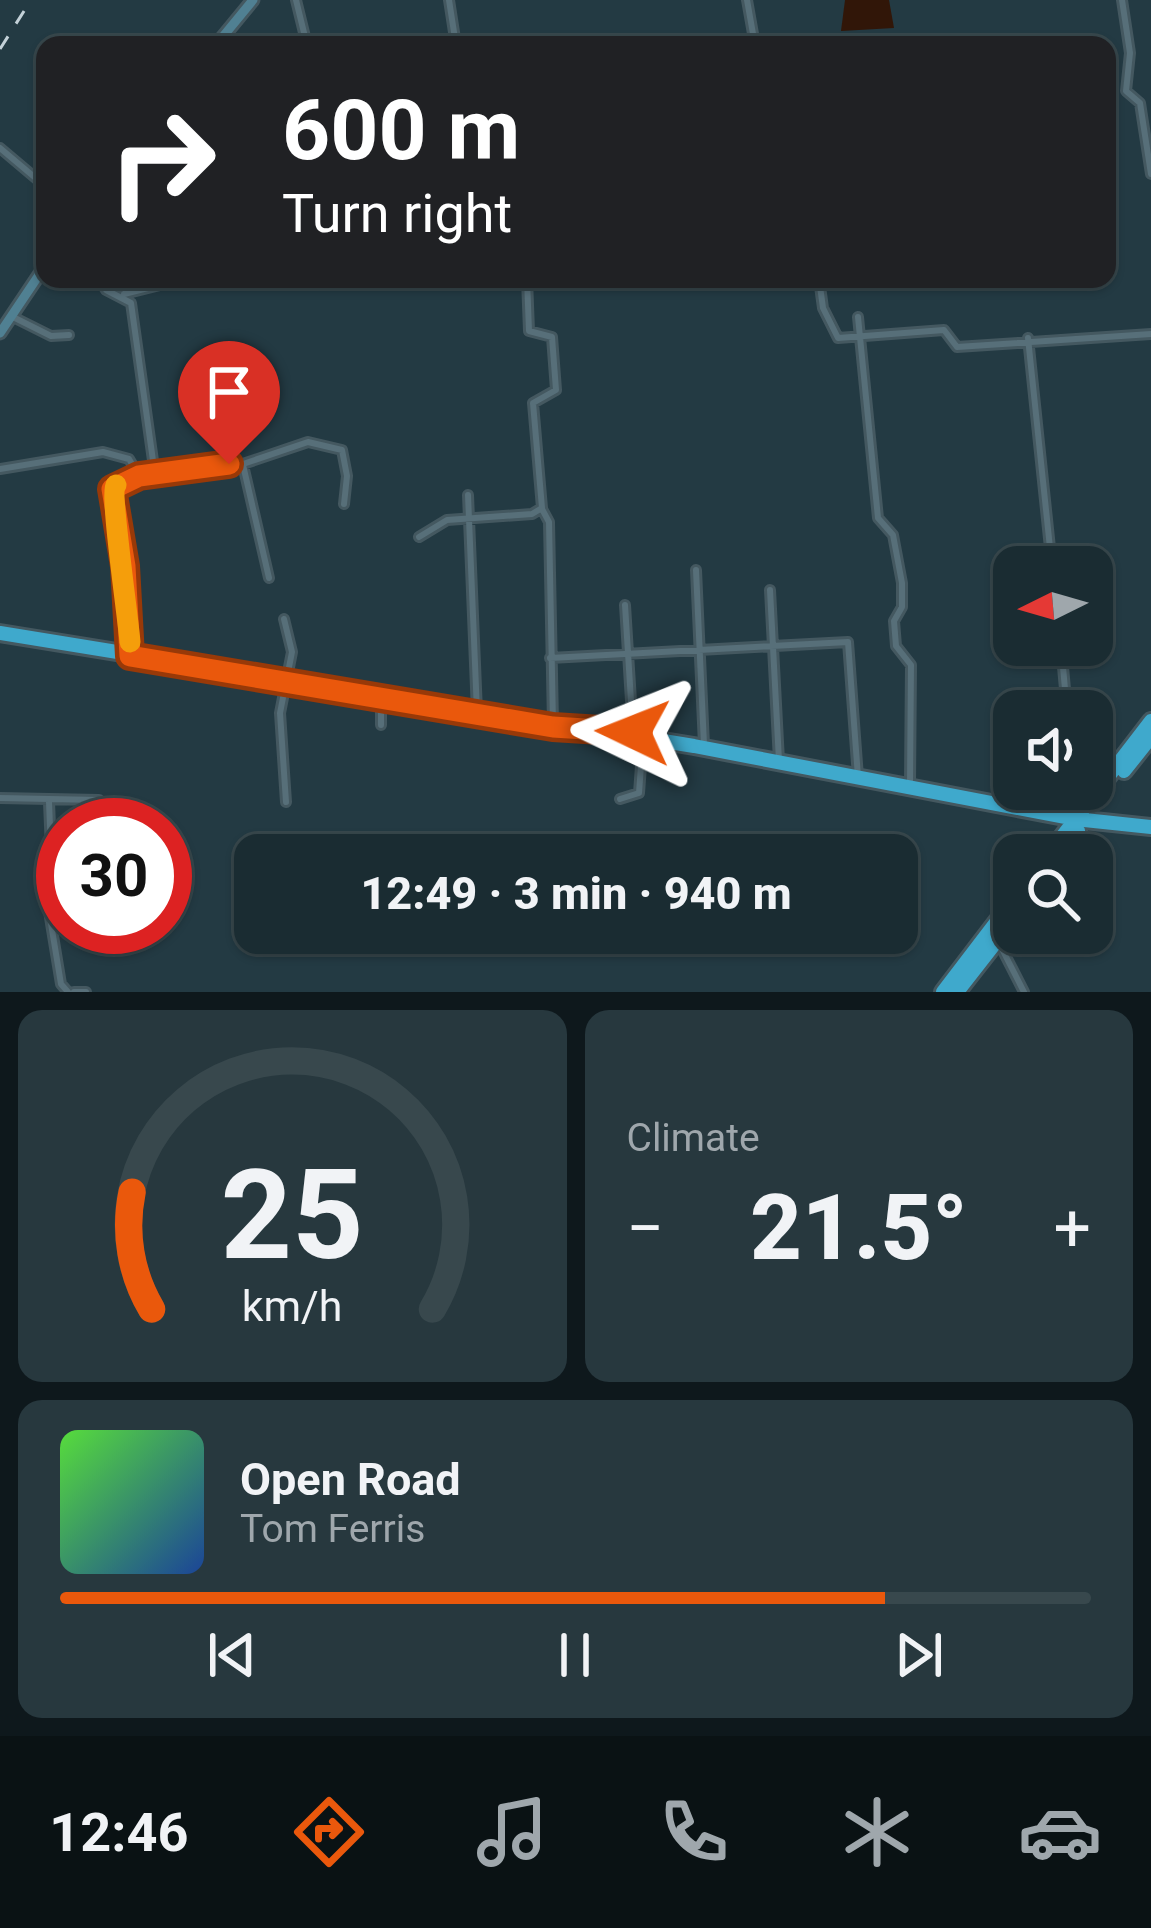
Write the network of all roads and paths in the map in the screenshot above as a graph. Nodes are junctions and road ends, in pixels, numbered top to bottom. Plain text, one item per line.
1 (235, 0) edge
2 (253, 0) edge
3 (296, 0) edge
4 (449, 0) edge
5 (747, 0) edge
6 (1122, 0) edge
7 (237, 20) junction
8 (224, 36) edge
9 (305, 36) edge
10 (455, 36) edge
11 (753, 36) edge
12 (1151, 102) edge
13 (1140, 103) junction
14 (0, 148) edge
15 (1151, 174) edge
16 (36, 178) edge
17 (36, 279) edge
18 (105, 288) edge
19 (148, 288) edge
20 (527, 288) edge
21 (820, 288) edge
22 (124, 294) junction
23 (11, 316) junction
24 (858, 317) dead end
25 (0, 332) edge
26 (1151, 334) edge
27 (69, 335) dead end
28 (860, 338) junction
29 (1028, 338) junction
30 (243, 464) junction
31 (0, 469) edge
32 (155, 475) junction
33 (139, 476) junction
34 (468, 495) dead end
35 (344, 504) dead end
36 (542, 509) junction
37 (472, 519) junction
38 (419, 537) dead end
39 (1050, 546) edge
40 (696, 570) dead end
41 (269, 578) dead end
42 (770, 590) dead end
43 (626, 605) dead end
44 (284, 619) dead end
45 (0, 633) edge
46 (774, 643) junction
47 (701, 649) junction
48 (629, 653) junction
49 (130, 656) junction
50 (550, 658) junction
51 (285, 682) junction
52 (382, 697) junction
53 (476, 715) junction
54 (1151, 721) edge
55 (381, 725) dead end
56 (553, 727) junction
57 (1151, 737) edge
58 (637, 738) junction
59 (704, 749) junction
60 (779, 765) junction
61 (1113, 765) edge
62 (858, 780) junction
63 (910, 788) junction
64 (0, 798) edge
65 (620, 800) dead end
66 (36, 801) edge
67 (286, 802) dead end
68 (1085, 810) edge
69 (1080, 820) junction
70 (1151, 827) edge
71 (1067, 834) edge
72 (1072, 834) edge
73 (993, 927) edge
74 (993, 946) edge
75 (56, 954) edge
76 (1005, 954) edge
77 (71, 992) edge
78 (86, 992) edge
79 (944, 992) edge
80 (957, 992) edge
81 (1024, 992) edge

1 - 7 main road
2 - 7 main road
3 - 9 street
4 - 10 street
5 - 11 street
6 - 13 street
7 - 8 main road
12 - 13 street
13 - 15 street
14 - 16 street
17 - 23 main road
18 - 22 street
19 - 22 street
20 - 36 street
21 - 28 street
22 - 32 street
23 - 25 main road
23 - 27 street
24 - 28 street
26 - 29 street
28 - 29 street
28 - 63 street
29 - 39 street
30 - 32 street
30 - 35 street
30 - 41 street
31 - 33 street
32 - 33 street
33 - 49 street
34 - 37 street
36 - 37 street
36 - 50 street
37 - 38 street
37 - 53 street
40 - 47 street
42 - 46 street
43 - 48 street
44 - 51 street
45 - 49 highway
46 - 47 street
46 - 60 street
46 - 62 street
47 - 48 street
47 - 59 street
48 - 50 street
48 - 58 street
49 - 51 highway
50 - 56 street
51 - 52 highway
51 - 67 street
52 - 53 highway
52 - 55 street
53 - 56 highway
54 - 61 highway
56 - 58 highway
57 - 69 highway
58 - 59 highway
58 - 65 street
59 - 60 highway
60 - 62 highway
62 - 63 highway
63 - 69 highway
64 - 66 street
68 - 69 highway
69 - 70 highway
69 - 71 highway
69 - 72 highway
73 - 79 highway
74 - 80 highway
75 - 77 street
76 - 81 street
77 - 78 street

